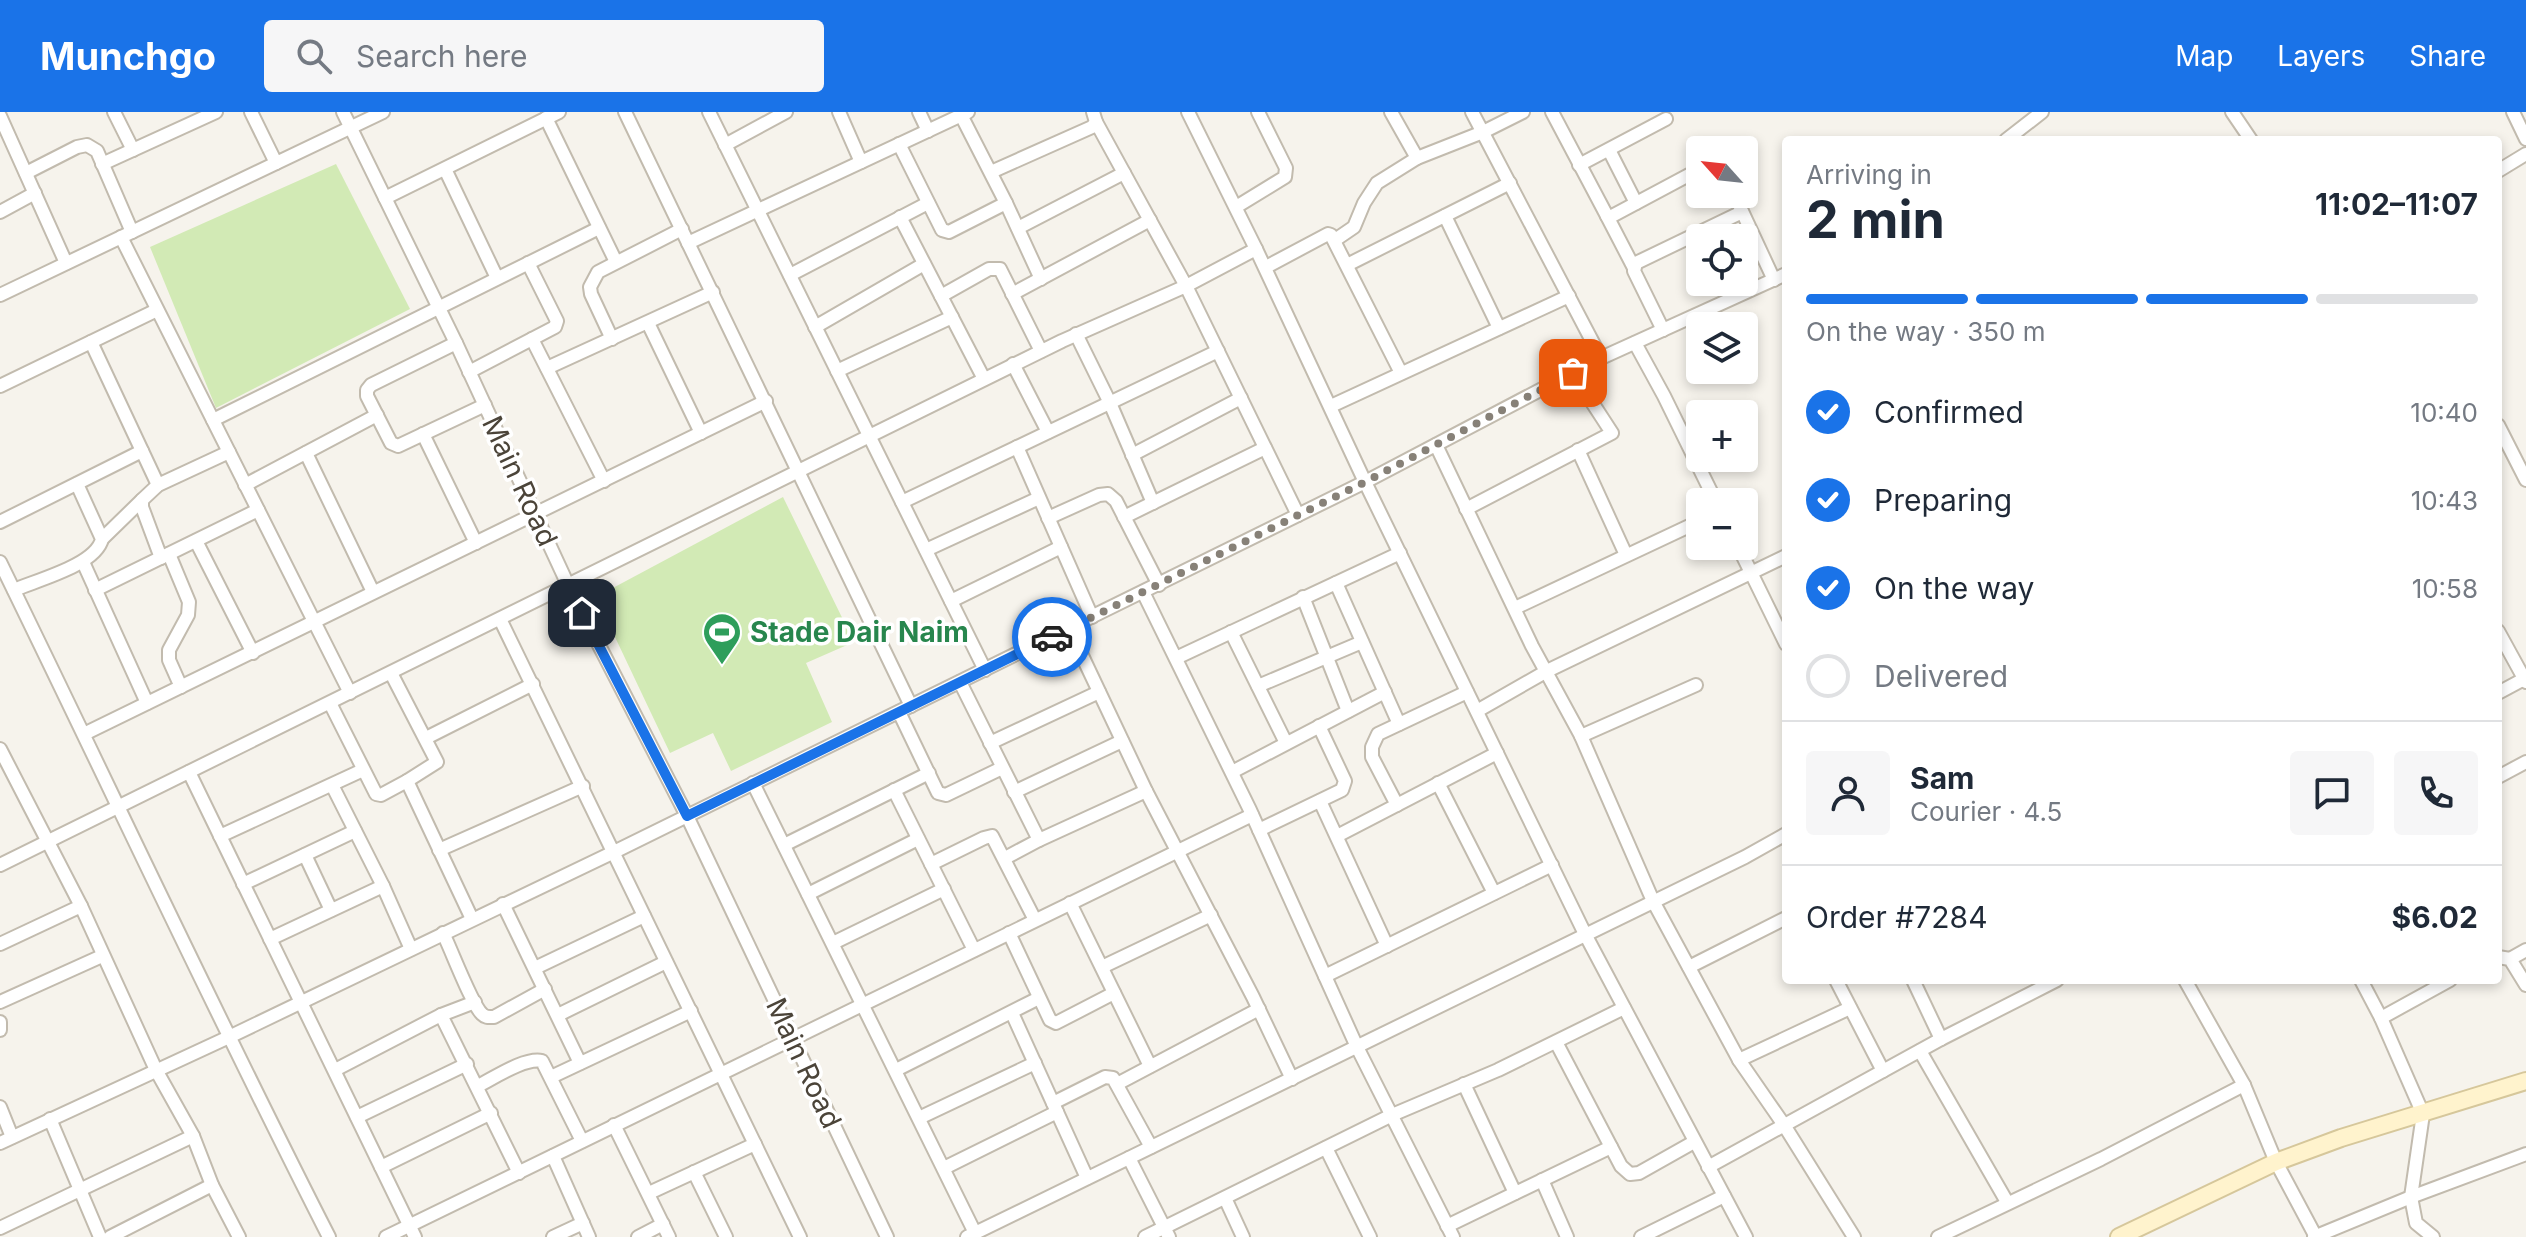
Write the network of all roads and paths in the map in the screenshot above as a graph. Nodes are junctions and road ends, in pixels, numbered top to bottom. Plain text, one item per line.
1 (114, 112) edge
2 (216, 112) edge
3 (251, 112) edge
4 (343, 112) edge
5 (383, 112) edge
6 (559, 112) edge
7 (625, 112) edge
8 (709, 112) edge
9 (786, 112) edge
10 (839, 112) edge
11 (919, 112) edge
12 (1188, 112) edge
13 (1258, 112) edge
14 (1391, 112) edge
15 (1472, 112) edge
16 (1523, 112) edge
17 (1552, 112) edge
18 (2042, 112) edge
19 (2232, 112) edge
20 (2513, 112) edge
21 (965, 114) edge
22 (0, 116) edge
23 (1094, 117) edge
24 (546, 118) junction
25 (1666, 119) dead end
26 (350, 128) junction
27 (928, 131) junction
28 (1483, 132) junction
29 (2011, 136) edge
30 (2248, 136) edge
31 (2526, 139) edge
32 (899, 144) junction
33 (725, 145) junction
34 (133, 150) junction
35 (1609, 150) junction
36 (2526, 154) edge
37 (1417, 158) junction
38 (861, 162) junction
39 (276, 163) junction
40 (102, 164) junction
41 (1579, 165) junction
42 (445, 169) junction
43 (2502, 169) edge
44 (991, 172) junction
45 (26, 173) junction
46 (1124, 173) junction
47 (1686, 176) edge
48 (1510, 183) junction
49 (35, 193) junction
50 (385, 198) junction
51 (928, 203) junction
52 (1006, 203) junction
53 (1636, 203) junction
54 (1236, 207) junction
55 (1740, 208) edge
56 (758, 210) junction
57 (0, 212) edge
58 (1742, 212) junction
59 (1445, 216) junction
60 (1607, 216) junction
61 (900, 217) junction
62 (1150, 220) junction
63 (599, 228) junction
64 (1018, 228) junction
65 (682, 229) junction
66 (127, 234) junction
67 (1335, 240) junction
68 (688, 243) junction
69 (1256, 249) junction
70 (616, 262) junction
71 (66, 263) junction
72 (528, 263) junction
73 (924, 264) junction
74 (1347, 265) junction
75 (1266, 267) junction
76 (1634, 268) junction
77 (790, 275) junction
78 (1780, 277) edge
79 (497, 278) junction
80 (1041, 279) junction
81 (1186, 286) junction
82 (713, 292) junction
83 (1012, 294) junction
84 (0, 295) edge
85 (941, 296) junction
86 (1569, 296) junction
87 (438, 306) junction
88 (157, 310) junction
89 (952, 317) junction
90 (648, 323) junction
91 (815, 327) junction
92 (1499, 328) junction
93 (1663, 330) junction
94 (1076, 334) junction
95 (532, 339) junction
96 (612, 339) junction
97 (91, 342) junction
98 (456, 343) junction
99 (1635, 343) junction
100 (1041, 351) junction
101 (1218, 351) junction
102 (1601, 358) junction
103 (1013, 364) junction
104 (547, 368) junction
105 (837, 371) junction
106 (469, 372) junction
107 (1401, 373) junction
108 (1573, 373) junction
109 (984, 379) junction
110 (0, 386) edge
111 (1241, 398) junction
112 (766, 401) junction
113 (1110, 403) junction
114 (485, 405) junction
115 (1331, 406) junction
116 (377, 415) junction
117 (213, 420) junction
118 (1048, 432) junction
119 (701, 433) junction
120 (2502, 433) edge
121 (423, 434) junction
122 (870, 436) junction
123 (1436, 445) junction
124 (1017, 447) junction
125 (1265, 448) junction
126 (1578, 450) junction
127 (142, 451) junction
128 (229, 452) junction
129 (306, 453) junction
130 (1132, 455) junction
131 (800, 471) junction
132 (2526, 480) edge
133 (604, 481) junction
134 (1365, 482) junction
135 (77, 484) junction
136 (158, 485) junction
137 (245, 485) junction
138 (1709, 488) edge
139 (1039, 498) junction
140 (142, 500) junction
141 (902, 502) junction
142 (1153, 503) junction
143 (1466, 509) junction
144 (258, 510) junction
145 (535, 514) junction
146 (1298, 515) junction
147 (1124, 517) junction
148 (1048, 518) junction
149 (0, 522) edge
150 (1686, 527) edge
151 (102, 539) junction
152 (196, 541) junction
153 (476, 543) junction
154 (1061, 547) junction
155 (926, 550) junction
156 (1400, 553) junction
157 (1626, 555) junction
158 (165, 556) junction
159 (1782, 558) edge
160 (1745, 560) edge
161 (0, 562) edge
162 (83, 562) junction
163 (1752, 573) junction
164 (1336, 583) junction
165 (7, 584) edge
166 (568, 585) junction
167 (1159, 585) junction
168 (95, 590) junction
169 (373, 592) junction
170 (1143, 592) junction
171 (1303, 597) junction
172 (951, 601) junction
173 (1515, 608) junction
174 (1092, 617) junction
175 (500, 619) junction
176 (315, 623) junction
177 (1069, 628) junction
178 (1231, 632) junction
179 (1782, 636) edge
180 (2502, 638) edge
181 (1362, 642) junction
182 (253, 653) junction
183 (1326, 656) junction
184 (1176, 658) junction
185 (985, 670) junction
186 (1547, 671) junction
187 (391, 673) junction
188 (2525, 680) edge
189 (960, 682) junction
190 (533, 684) junction
191 (1696, 685) dead end
192 (1258, 686) junction
193 (181, 687) junction
194 (2502, 691) edge
195 (1099, 692) junction
196 (1385, 692) junction
197 (1467, 692) junction
198 (350, 693) junction
199 (147, 703) junction
200 (330, 703) junction
201 (911, 706) junction
202 (1348, 711) junction
203 (1477, 711) junction
204 (899, 712) junction
205 (1399, 724) junction
206 (1319, 726) junction
207 (84, 734) junction
208 (1581, 736) junction
209 (426, 738) junction
210 (1122, 741) junction
211 (990, 743) junction
212 (1286, 743) junction
213 (0, 749) edge
214 (1497, 753) junction
215 (2526, 762) edge
216 (1002, 768) junction
217 (363, 770) junction
218 (189, 772) junction
219 (1232, 772) junction
220 (929, 773) junction
221 (2502, 775) edge
222 (14, 776) junction
223 (407, 781) junction
224 (0, 783) edge
225 (753, 783) junction
226 (1438, 783) junction
227 (332, 785) junction
228 (583, 786) junction
229 (894, 790) junction
230 (1146, 791) junction
231 (1014, 792) junction
232 (1320, 801) junction
233 (1397, 805) junction
234 (120, 807) junction
235 (1252, 815) junction
236 (687, 816) junction
237 (1259, 830) junction
238 (355, 831) junction
239 (220, 836) junction
240 (1337, 836) junction
241 (1782, 836) edge
242 (918, 839) junction
243 (1039, 840) junction
244 (47, 842) junction
245 (784, 845) junction
246 (439, 850) junction
247 (1178, 851) junction
248 (614, 852) junction
249 (305, 855) junction
250 (1005, 858) junction
251 (931, 864) junction
252 (0, 865) edge
253 (1552, 865) junction
254 (243, 884) junction
255 (383, 886) junction
256 (944, 889) junction
257 (1494, 893) junction
258 (808, 894) junction
259 (1653, 901) junction
260 (1070, 903) junction
261 (503, 904) junction
262 (81, 906) junction
263 (331, 910) junction
264 (1211, 915) junction
265 (644, 916) junction
266 (472, 919) junction
267 (1035, 920) junction
268 (1782, 920) edge
269 (443, 933) junction
270 (1009, 933) junction
271 (1585, 934) junction
272 (270, 939) junction
273 (833, 943) junction
274 (0, 944) edge
275 (1387, 946) junction
276 (411, 949) junction
277 (974, 950) junction
278 (2526, 950) edge
279 (102, 956) junction
280 (2504, 958) edge
281 (666, 962) junction
282 (1102, 967) junction
283 (1689, 967) junction
284 (535, 968) junction
285 (1325, 976) junction
286 (1838, 984) edge
287 (1915, 984) edge
288 (2049, 984) edge
289 (2187, 984) edge
290 (2363, 984) edge
291 (2443, 984) edge
292 (2526, 985) edge
293 (545, 989) junction
294 (1114, 993) junction
295 (1039, 998) junction
296 (0, 1002) edge
297 (475, 1002) junction
298 (300, 1003) junction
299 (863, 1004) junction
300 (1624, 1008) junction
301 (1850, 1008) junction
302 (1259, 1009) junction
303 (691, 1011) junction
304 (1012, 1013) junction
305 (441, 1015) junction
306 (558, 1015) junction
307 (2381, 1018) junction
308 (0, 1022) edge
309 (0, 1030) edge
310 (229, 1037) junction
311 (794, 1038) junction
312 (1941, 1039) junction
313 (1556, 1042) junction
314 (1357, 1047) junction
315 (1920, 1051) junction
316 (1739, 1060) junction
317 (580, 1063) junction
318 (1035, 1063) junction
319 (467, 1064) junction
320 (1150, 1066) junction
321 (156, 1070) junction
322 (335, 1070) junction
323 (896, 1070) junction
324 (1883, 1071) junction
325 (722, 1073) junction
326 (551, 1077) junction
327 (1292, 1079) junction
328 (2526, 1081) edge
329 (1117, 1084) junction
330 (1464, 1084) junction
331 (2244, 1085) junction
332 (478, 1086) junction
333 (0, 1107) edge
334 (1055, 1107) junction
335 (491, 1113) junction
336 (2423, 1114) junction
337 (1392, 1115) junction
338 (357, 1117) junction
339 (919, 1118) junction
340 (50, 1119) junction
341 (614, 1125) junction
342 (1784, 1125) junction
343 (193, 1136) junction
344 (6, 1140) edge
345 (582, 1141) junction
346 (1694, 1142) junction
347 (755, 1144) junction
348 (1151, 1147) junction
349 (1611, 1147) junction
350 (1326, 1148) junction
351 (2526, 1154) edge
352 (553, 1156) junction
353 (1129, 1158) junction
354 (2276, 1162) junction
355 (381, 1167) junction
356 (1708, 1167) junction
357 (944, 1168) junction
358 (694, 1172) junction
359 (519, 1173) junction
360 (1087, 1178) junction
361 (1542, 1180) junction
362 (212, 1185) junction
363 (81, 1190) junction
364 (649, 1193) junction
365 (1515, 1193) junction
366 (1724, 1196) junction
367 (2411, 1197) junction
368 (1225, 1198) junction
369 (2007, 1202) junction
370 (583, 1223) junction
371 (663, 1224) junction
372 (0, 1228) edge
373 (413, 1231) edge
374 (1167, 1232) edge
375 (1450, 1232) edge
376 (971, 1235) edge
377 (236, 1236) edge
378 (100, 1237) edge
379 (110, 1237) edge
380 (329, 1237) edge
381 (386, 1237) edge
382 (554, 1237) edge
383 (589, 1237) edge
384 (638, 1237) edge
385 (669, 1237) edge
386 (726, 1237) edge
387 (800, 1237) edge
388 (887, 1237) edge
389 (1145, 1237) edge
390 (1243, 1237) edge
391 (1370, 1237) edge
392 (1567, 1237) edge
393 (1641, 1237) edge
394 (1746, 1237) edge
395 (1854, 1237) edge
396 (1938, 1237) edge
397 (2119, 1237) edge
398 (2315, 1237) edge
399 (2433, 1237) edge

1 - 34 street
2 - 34 street
3 - 39 street
4 - 26 street, Main Road
5 - 26 street
6 - 24 street
7 - 65 street
8 - 33 street
9 - 33 street
10 - 38 street
11 - 27 street
12 - 54 street
13 - 54 street
14 - 37 street
15 - 28 street
16 - 28 street
17 - 41 street
18 - 29 street
19 - 30 street
20 - 31 street
21 - 27 street
21 - 44 street
22 - 45 street
23 - 44 street
23 - 46 street
24 - 42 street
24 - 63 street
25 - 35 street
26 - 39 street
26 - 50 street, Main Road
27 - 32 street
28 - 37 street
28 - 48 street
32 - 38 street
32 - 51 street
33 - 56 street
34 - 40 street
35 - 41 street
35 - 53 street
36 - 43 street
37 - 67 street
38 - 56 street
39 - 66 street
40 - 45 street
40 - 66 street
41 - 60 street
42 - 50 street
42 - 79 street
44 - 52 street
45 - 49 street
46 - 62 street
46 - 64 street
47 - 53 street
48 - 59 street
48 - 86 street
49 - 57 street
49 - 71 street
50 - 87 street, Main Road
51 - 52 street
51 - 61 street
52 - 64 street
53 - 60 street
54 - 69 street
55 - 58 street
56 - 68 street
56 - 77 street
58 - 76 street
58 - 78 street
59 - 74 street
59 - 92 street
60 - 76 street
61 - 73 street
61 - 77 street
62 - 80 street
62 - 81 street
63 - 70 street
63 - 72 street
64 - 80 street
65 - 68 street
65 - 70 street
66 - 71 street
66 - 88 street
67 - 74 street
67 - 75 street
68 - 82 street
69 - 75 street
69 - 81 street
70 - 96 street
71 - 84 street
72 - 79 street
72 - 95 street
73 - 85 street
73 - 91 street
74 - 107 street
75 - 115 street
76 - 93 street
77 - 91 street
78 - 93 street
79 - 87 street
80 - 83 street
81 - 94 street
81 - 101 street
82 - 90 street
82 - 112 street
83 - 85 street
83 - 100 street
85 - 89 street
86 - 92 street
86 - 102 street
87 - 98 street, Main Road
87 - 117 street
88 - 97 street
88 - 117 street
89 - 105 street
89 - 109 street
90 - 96 street
90 - 119 street
91 - 105 street
92 - 107 street
93 - 99 street
94 - 100 street
94 - 113 street
95 - 104 street
95 - 106 street
96 - 104 street
97 - 110 street
97 - 127 street
98 - 106 street, Main Road
98 - 116 street
99 - 102 street
99 - 138 street
100 - 103 street
101 - 111 street
101 - 113 street
102 - 108 street
103 - 109 street
103 - 118 street
104 - 133 street
105 - 122 street
106 - 114 street, Main Road
107 - 115 street
108 - 123 street
108 - 126 street
109 - 122 street
111 - 125 street
111 - 130 street
112 - 119 street
112 - 131 street
113 - 118 street
113 - 130 street
114 - 121 street
114 - 145 street, Main Road
115 - 134 street
116 - 121 street
116 - 129 street
117 - 128 street
118 - 124 street
119 - 133 street
120 - 132 street
121 - 153 street
122 - 131 street
122 - 141 street
123 - 134 street
123 - 143 street
124 - 139 street
124 - 141 street
125 - 142 street
125 - 146 street
126 - 143 street
126 - 157 street
127 - 135 street
127 - 136 street
128 - 136 street
128 - 137 street
129 - 137 street
129 - 169 street
130 - 142 street
131 - 166 street
131 - 201 street
133 - 145 street
134 - 146 street
134 - 156 street
135 - 149 street
135 - 151 street
136 - 140 street
137 - 144 street
139 - 148 street
139 - 155 street
140 - 151 street
140 - 158 street
141 - 155 street
142 - 147 street
143 - 173 street
144 - 152 street
144 - 176 street
145 - 153 street
145 - 166 street, Main Road
146 - 167 street
147 - 148 street
147 - 167 street
148 - 154 street
150 - 157 street
151 - 162 street
152 - 158 street
152 - 182 street
153 - 169 street
154 - 172 street
154 - 174 street
155 - 172 street
156 - 164 street
156 - 197 street
157 - 173 street
158 - 168 street
158 - 193 street
159 - 163 street
160 - 163 street
161 - 165 street
162 - 165 street
162 - 168 street
163 - 179 street
163 - 186 street
164 - 171 street
164 - 181 street
165 - 207 street
166 - 175 street
166 - 236 street, Main Road
167 - 170 street
168 - 199 street
169 - 176 street
170 - 174 street
170 - 184 street
171 - 178 street
171 - 183 street
172 - 185 street
173 - 186 street
174 - 177 street
175 - 187 street
175 - 190 street
176 - 182 street
176 - 198 street
177 - 185 street
177 - 195 street
178 - 184 street
178 - 192 street
180 - 188 street
181 - 183 street
181 - 196 street
182 - 193 street
183 - 192 street
183 - 202 street
184 - 219 street
185 - 189 street
186 - 203 street
186 - 208 street
187 - 198 street
187 - 209 street
188 - 194 street
189 - 201 street
189 - 211 street
190 - 209 street
190 - 228 street
191 - 208 street
192 - 212 street
193 - 199 street
195 - 210 street
195 - 211 street
196 - 202 street
196 - 205 street
197 - 203 street
197 - 205 street
198 - 200 street
199 - 207 street
200 - 217 street
200 - 218 street
201 - 204 street
202 - 206 street
203 - 214 street
204 - 220 street
204 - 225 street
205 - 233 street
206 - 212 street
206 - 232 street
207 - 234 street
208 - 259 street
209 - 223 street
210 - 230 street
210 - 231 street
211 - 216 street
212 - 219 street
213 - 222 street
214 - 226 street
214 - 253 street
215 - 221 street
216 - 220 street
216 - 231 street
217 - 223 street
217 - 227 street
218 - 234 street
218 - 239 street
219 - 235 street
220 - 229 street
222 - 224 street
222 - 244 street
223 - 246 street
225 - 236 street
225 - 245 street
226 - 233 street
226 - 257 street
227 - 238 street
227 - 239 street
228 - 246 street
228 - 248 street
229 - 242 street
229 - 245 street
230 - 243 street
230 - 247 street
231 - 243 street
232 - 237 street
232 - 240 street
233 - 240 street
234 - 244 street
234 - 310 street
235 - 237 street
235 - 247 street
236 - 248 street
236 - 311 street, Main Road
237 - 285 street
238 - 249 street
238 - 255 street
239 - 254 street
240 - 275 street
241 - 259 street
242 - 251 street
242 - 258 street
243 - 250 street
244 - 252 street
244 - 262 street
245 - 258 street
246 - 266 street
247 - 260 street
247 - 264 street
248 - 261 street
248 - 265 street
249 - 254 street
249 - 263 street
250 - 251 street
250 - 267 street
251 - 256 street
253 - 257 street
253 - 271 street
254 - 272 street
255 - 263 street
255 - 276 street
256 - 273 street
256 - 277 street
257 - 275 street
258 - 273 street
259 - 271 street
259 - 283 street
260 - 267 street
260 - 282 street
261 - 266 street
261 - 284 street
262 - 274 street
262 - 279 street
263 - 272 street
264 - 282 street
264 - 302 street
265 - 281 street
265 - 284 street
266 - 269 street
267 - 270 street
268 - 283 street
269 - 276 street
269 - 297 street
270 - 277 street
270 - 295 street
271 - 300 street
271 - 314 street
272 - 298 street
273 - 299 street
275 - 285 street
276 - 298 street
277 - 299 street
278 - 280 street
279 - 296 street
279 - 321 street
280 - 292 street
281 - 303 street
281 - 306 street
282 - 294 street
283 - 316 street
284 - 293 street
285 - 314 street
286 - 301 street
287 - 312 street
288 - 312 street
289 - 331 street
290 - 307 street
291 - 307 street
293 - 297 street
293 - 306 street
294 - 295 street
294 - 320 street
295 - 304 street
297 - 305 street
298 - 310 street
298 - 322 street
299 - 311 street
299 - 323 street
300 - 313 street
300 - 346 street
301 - 316 street
301 - 324 street
302 - 320 street
302 - 327 street
303 - 317 street
303 - 325 street
304 - 318 street
304 - 323 street
305 - 319 street
305 - 322 street
306 - 317 street
307 - 336 street
308 - 309 street
310 - 321 street
310 - 380 street
311 - 325 street
311 - 388 street, Main Road
312 - 315 street
313 - 330 street
313 - 349 street
314 - 327 street
314 - 337 street
315 - 324 street
315 - 369 street
316 - 342 street
317 - 326 street
318 - 334 street
318 - 339 street
319 - 332 street
319 - 338 street
320 - 329 street
321 - 340 street
321 - 343 street
322 - 338 street
323 - 339 street
324 - 342 street
325 - 341 street
325 - 347 street
326 - 332 street
326 - 345 street
327 - 348 street
328 - 336 street
329 - 334 street
329 - 348 street
330 - 337 street
330 - 365 street
331 - 354 street
331 - 369 street
332 - 335 street
333 - 344 street
334 - 357 street
334 - 360 street
335 - 355 street
335 - 359 street
336 - 354 street
336 - 367 street
337 - 350 street
337 - 375 street
338 - 355 street
339 - 357 street
340 - 344 street
340 - 363 street
341 - 345 street
341 - 364 street
342 - 356 street
342 - 395 street
343 - 362 street
343 - 363 street
345 - 352 street
346 - 349 street
346 - 356 street
347 - 358 street
347 - 387 street
348 - 353 street
349 - 361 street
350 - 368 street
350 - 391 street
351 - 367 street
352 - 359 street
352 - 370 street
353 - 360 street
353 - 374 street
354 - 397 street
354 - 398 street
355 - 373 street
356 - 366 street
357 - 376 street
358 - 364 street
358 - 386 street
359 - 373 street
360 - 376 street
361 - 365 street
361 - 392 street
362 - 377 street
362 - 379 street
363 - 372 street
363 - 378 street
364 - 371 street
365 - 375 street
366 - 393 street
366 - 394 street
367 - 398 street
367 - 399 street
368 - 374 street
368 - 390 street
369 - 396 street
370 - 382 street
370 - 383 street
371 - 384 street
371 - 385 street
373 - 381 street
374 - 389 street

